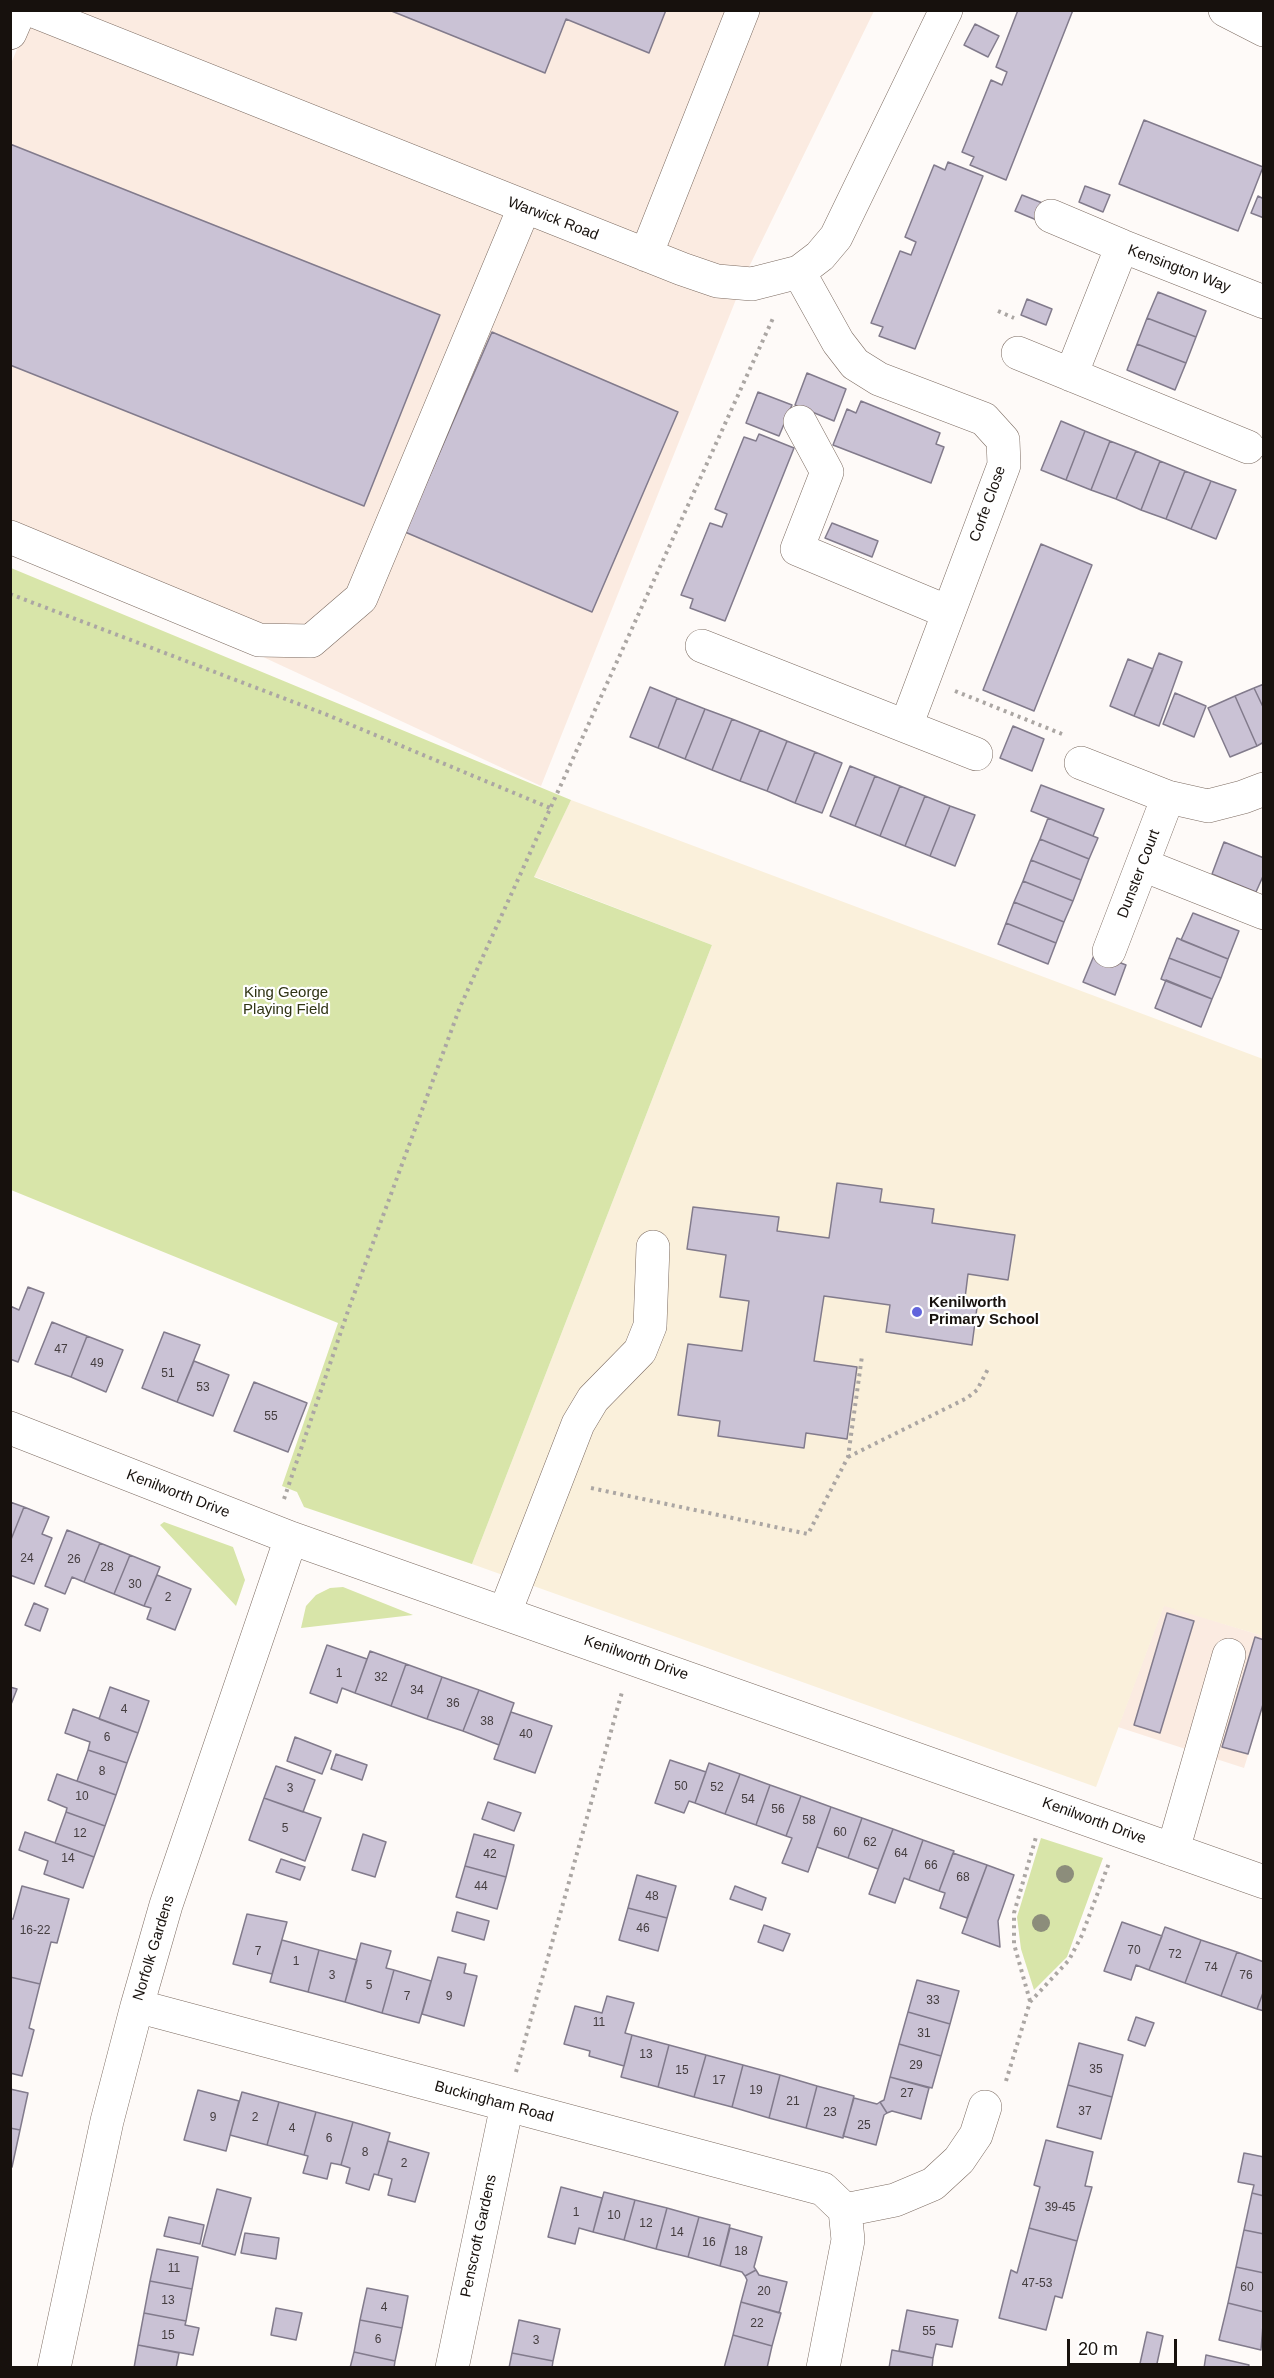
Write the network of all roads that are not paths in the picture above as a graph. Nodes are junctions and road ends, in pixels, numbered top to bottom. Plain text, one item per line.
1 (20, 10) edge
2 (31, 10) edge
3 (743, 10) edge
4 (946, 10) edge
5 (1225, 10) edge
6 (1263, 30) edge
7 (10, 33) edge
8 (524, 208) junction
9 (1051, 216) dead end
10 (1122, 246) junction
11 (646, 255) junction
12 (799, 272) junction
13 (1263, 302) edge
14 (1018, 353) dead end
15 (1071, 375) junction
16 (800, 422) dead end
17 (1248, 447) dead end
18 (10, 537) edge
19 (948, 612) junction
20 (702, 646) dead end
21 (906, 726) junction
22 (976, 754) dead end
23 (1081, 763) road end
24 (1263, 789) edge
25 (1168, 797) junction
26 (1143, 865) junction
27 (1263, 913) edge
28 (1109, 951) dead end
29 (653, 1247) dead end
30 (10, 1428) edge
31 (281, 1534) junction
32 (505, 1612) junction
33 (1229, 1655) dead end
34 (1173, 1850) junction
35 (1263, 1882) edge
36 (137, 2006) junction
37 (507, 2105) junction
38 (985, 2107) road end
39 (845, 2210) junction
40 (54, 2367) edge
41 (452, 2367) edge
42 (823, 2367) edge

1 - 7 street
2 - 8 street, Warwick Road
3 - 11 street
4 - 12 street, Warwick Road
5 - 6 street
8 - 11 street, Warwick Road
8 - 18 street
9 - 10 street
10 - 13 street, Kensington Way
10 - 15 street, Kensington Way
11 - 12 street, Warwick Road
12 - 19 street, Corfe Close
14 - 15 street
15 - 17 street
16 - 19 street
19 - 21 street, Corfe Close
20 - 21 street
21 - 22 street
23 - 25 street
24 - 25 street
25 - 26 street, Dunster Court
26 - 27 street
26 - 28 street, Dunster Court
29 - 32 street
30 - 31 street, Kenilworth Drive
31 - 32 street, Kenilworth Drive
31 - 36 street, Norfolk Gardens
32 - 34 street, Kenilworth Drive
33 - 34 street
34 - 35 street, Kenilworth Drive
36 - 37 street, Buckingham Road
36 - 40 street, Norfolk Gardens
37 - 39 street, Buckingham Road
37 - 41 street, Penscroft Gardens
38 - 39 street
39 - 42 street

